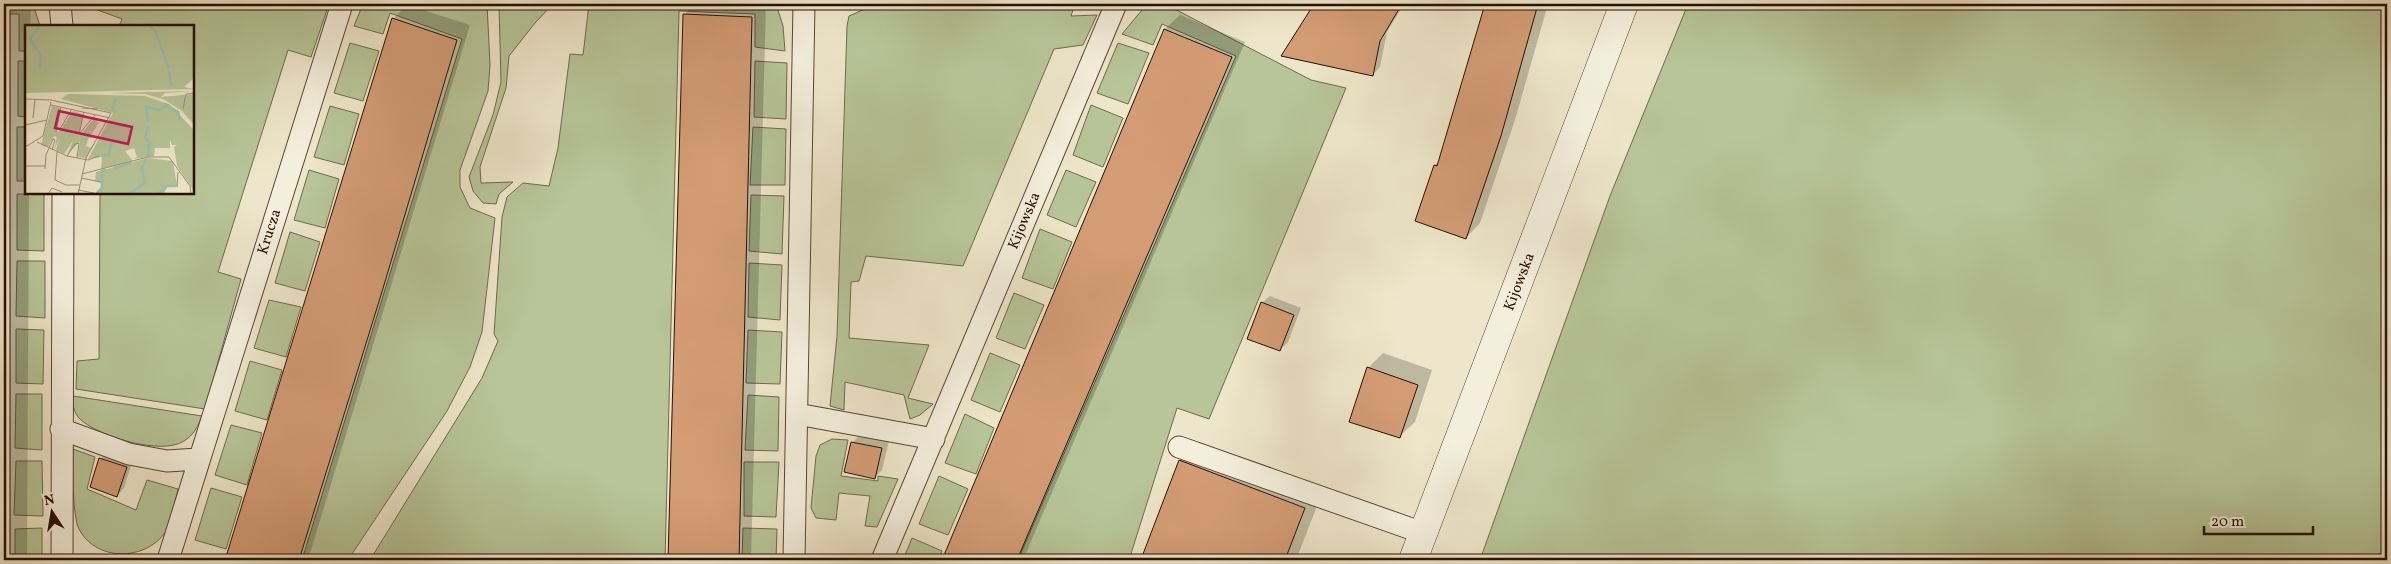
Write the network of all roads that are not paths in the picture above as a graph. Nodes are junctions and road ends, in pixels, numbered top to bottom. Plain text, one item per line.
1 (60, 4) edge
2 (342, 4) edge
3 (804, 4) edge
4 (1116, 4) edge
5 (1624, 4) edge
6 (62, 25) edge
7 (63, 194) edge
8 (798, 414) junction
9 (61, 429) junction
10 (934, 438) junction
11 (1179, 447) dead end
12 (198, 459) junction
13 (1422, 533) junction
14 (62, 560) edge
15 (168, 560) edge
16 (794, 560) edge
17 (882, 560) edge
18 (1413, 560) edge

1 - 6 lane
2 - 12 lane, Krucza
3 - 8 lane
4 - 10 lane, Kijowska
5 - 13 street, Kijowska
7 - 9 lane
8 - 10 lane
8 - 16 lane
9 - 12 lane
9 - 14 lane
10 - 17 lane, Kijowska
11 - 13 lane
12 - 15 lane, Krucza
13 - 18 street, Kijowska

